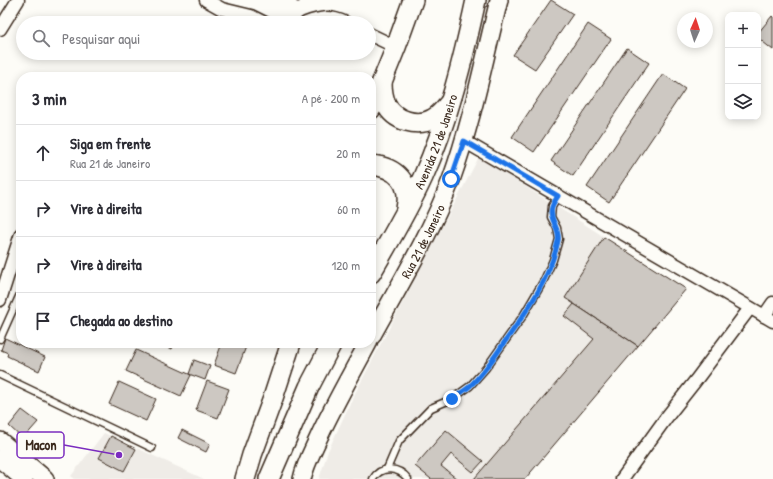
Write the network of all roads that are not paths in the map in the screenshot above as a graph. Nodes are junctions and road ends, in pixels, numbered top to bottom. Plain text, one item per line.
1 (18, 0) edge
2 (206, 0) edge
3 (413, 0) edge
4 (476, 0) edge
5 (499, 0) edge
6 (251, 16) edge
7 (0, 29) edge
8 (376, 37) edge
9 (396, 47) junction
10 (382, 82) junction
11 (376, 97) edge
12 (450, 102) junction
13 (464, 141) junction
14 (376, 165) edge
15 (558, 196) junction
16 (406, 212) junction
17 (16, 250) edge
18 (376, 264) edge
19 (0, 300) edge
20 (16, 303) edge
21 (773, 303) edge
22 (750, 308) junction
23 (769, 318) edge
24 (376, 328) edge
25 (0, 339) edge
26 (289, 348) edge
27 (330, 348) edge
28 (365, 348) edge
29 (0, 375) edge
30 (297, 415) junction
31 (0, 441) edge
32 (152, 448) dead end
33 (252, 454) junction
34 (0, 459) edge
35 (387, 469) junction
36 (24, 479) edge
37 (44, 479) edge
38 (241, 479) edge
39 (245, 479) edge
40 (269, 479) edge
41 (279, 479) edge
42 (302, 479) edge
43 (373, 479) edge
44 (408, 479) edge
45 (622, 479) edge

1 - 7 street
2 - 6 street
3 - 9 main road
4 - 12 main road, Avenida 21 de Janeiro
5 - 13 street, Rua 21 de Janeiro
8 - 9 street
9 - 10 main road
10 - 11 main road
10 - 12 main road
12 - 16 main road, Avenida 21 de Janeiro
13 - 15 street
13 - 24 street, Rua 21 de Janeiro
14 - 16 main road
15 - 22 street
15 - 35 lane
16 - 18 main road, Avenida 21 de Janeiro
17 - 19 street
20 - 25 lane
21 - 23 street
22 - 23 street
22 - 45 street
26 - 33 main road
27 - 30 main road
28 - 42 street
29 - 32 lane
30 - 40 main road
30 - 41 street
31 - 37 street
33 - 38 street
33 - 39 main road
34 - 36 street
35 - 43 lane
35 - 44 lane

